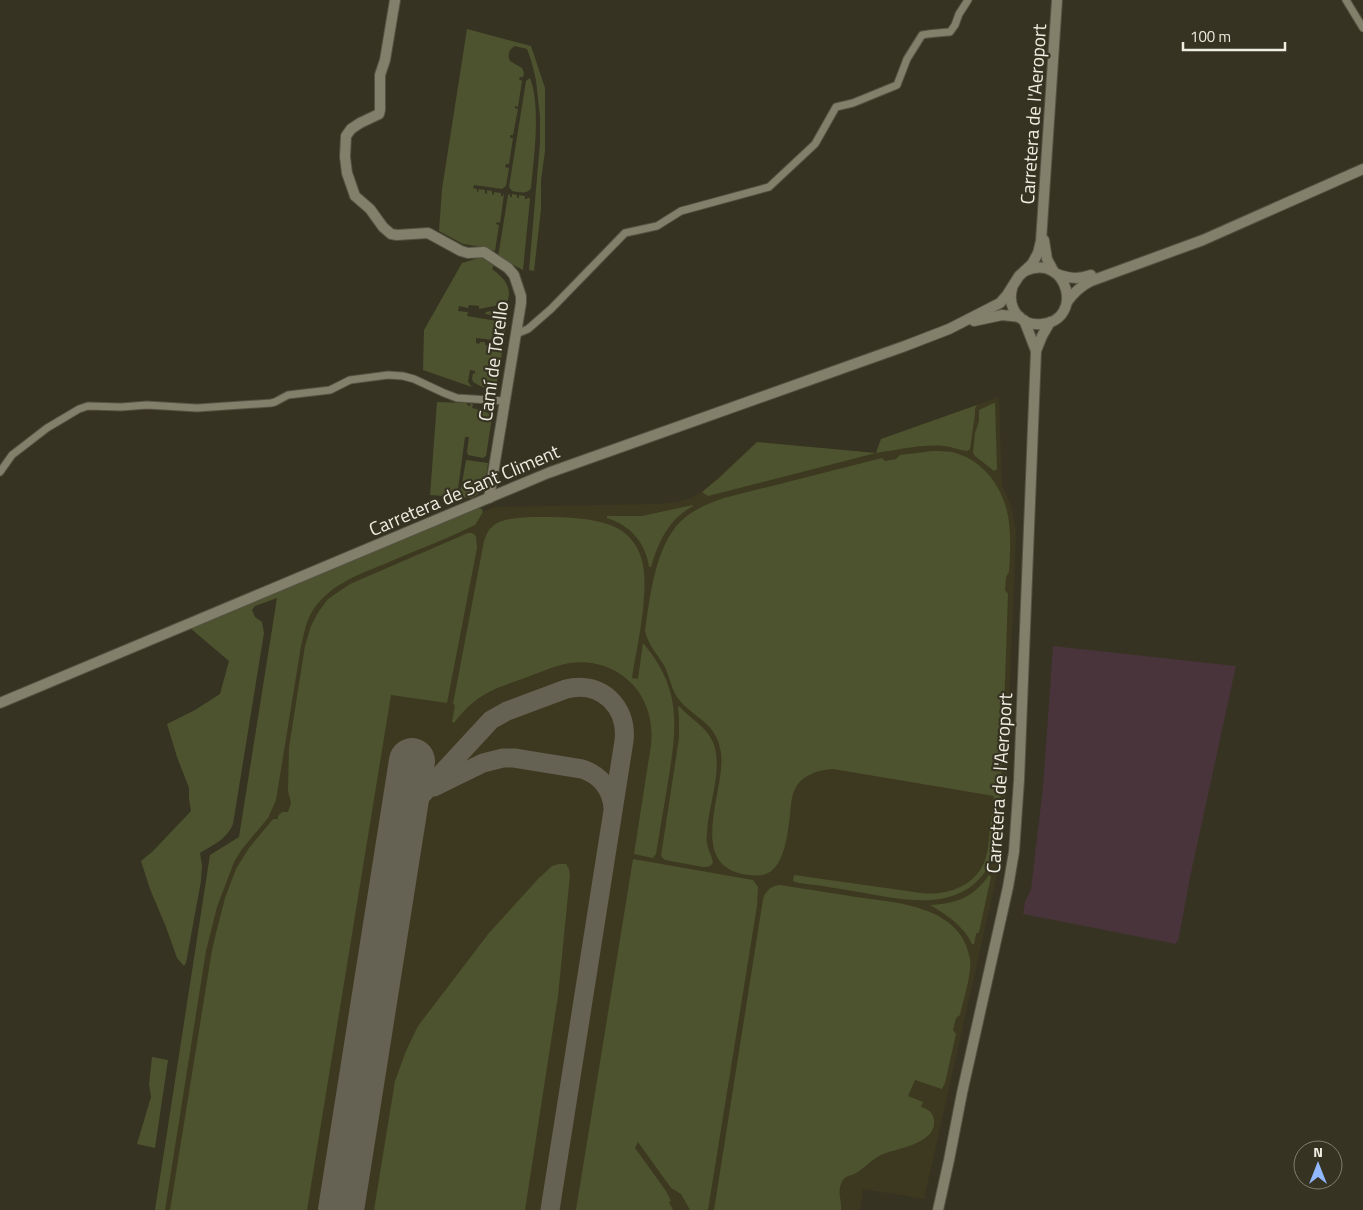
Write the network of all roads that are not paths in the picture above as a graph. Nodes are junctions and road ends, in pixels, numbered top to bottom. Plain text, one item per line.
1 (395, 0) edge
2 (968, 0) edge
3 (1057, 0) edge
4 (1346, 0) edge
5 (1363, 28) edge
6 (1363, 169) edge
7 (1043, 230) junction
8 (1222, 230) junction
9 (1024, 272) junction
10 (1056, 273) junction
11 (1012, 287) junction
12 (1067, 302) junction
13 (1022, 319) junction
14 (1050, 322) junction
15 (949, 329) junction
16 (516, 334) junction
17 (1036, 351) junction
18 (505, 401) junction
19 (0, 472) edge
20 (489, 498) junction
21 (0, 703) edge
22 (962, 1093) junction
23 (933, 1210) edge
24 (938, 1210) edge

1 - 16 main road, Camí de Torello
2 - 16 street
3 - 7 main road, Carretera de l'Aeroport
4 - 5 street
6 - 8 main road
7 - 9 main road
7 - 10 main road
8 - 10 main road
8 - 12 main road
9 - 10 main road
9 - 11 main road
10 - 12 main road
11 - 13 main road
11 - 15 main road
12 - 14 main road
13 - 14 main road
13 - 15 main road
13 - 17 main road, Carretera de l'Aeroport
14 - 17 main road, Carretera de l'Aeroport
15 - 20 main road, Carretera de Sant Climent
16 - 18 main road, Camí de Torello
17 - 22 main road, Carretera de l'Aeroport
18 - 19 street
18 - 20 main road, Camí de Torello
20 - 21 main road, Carretera de Sant Climent
22 - 23 main road
22 - 24 main road, Carretera de l'Aeroport

